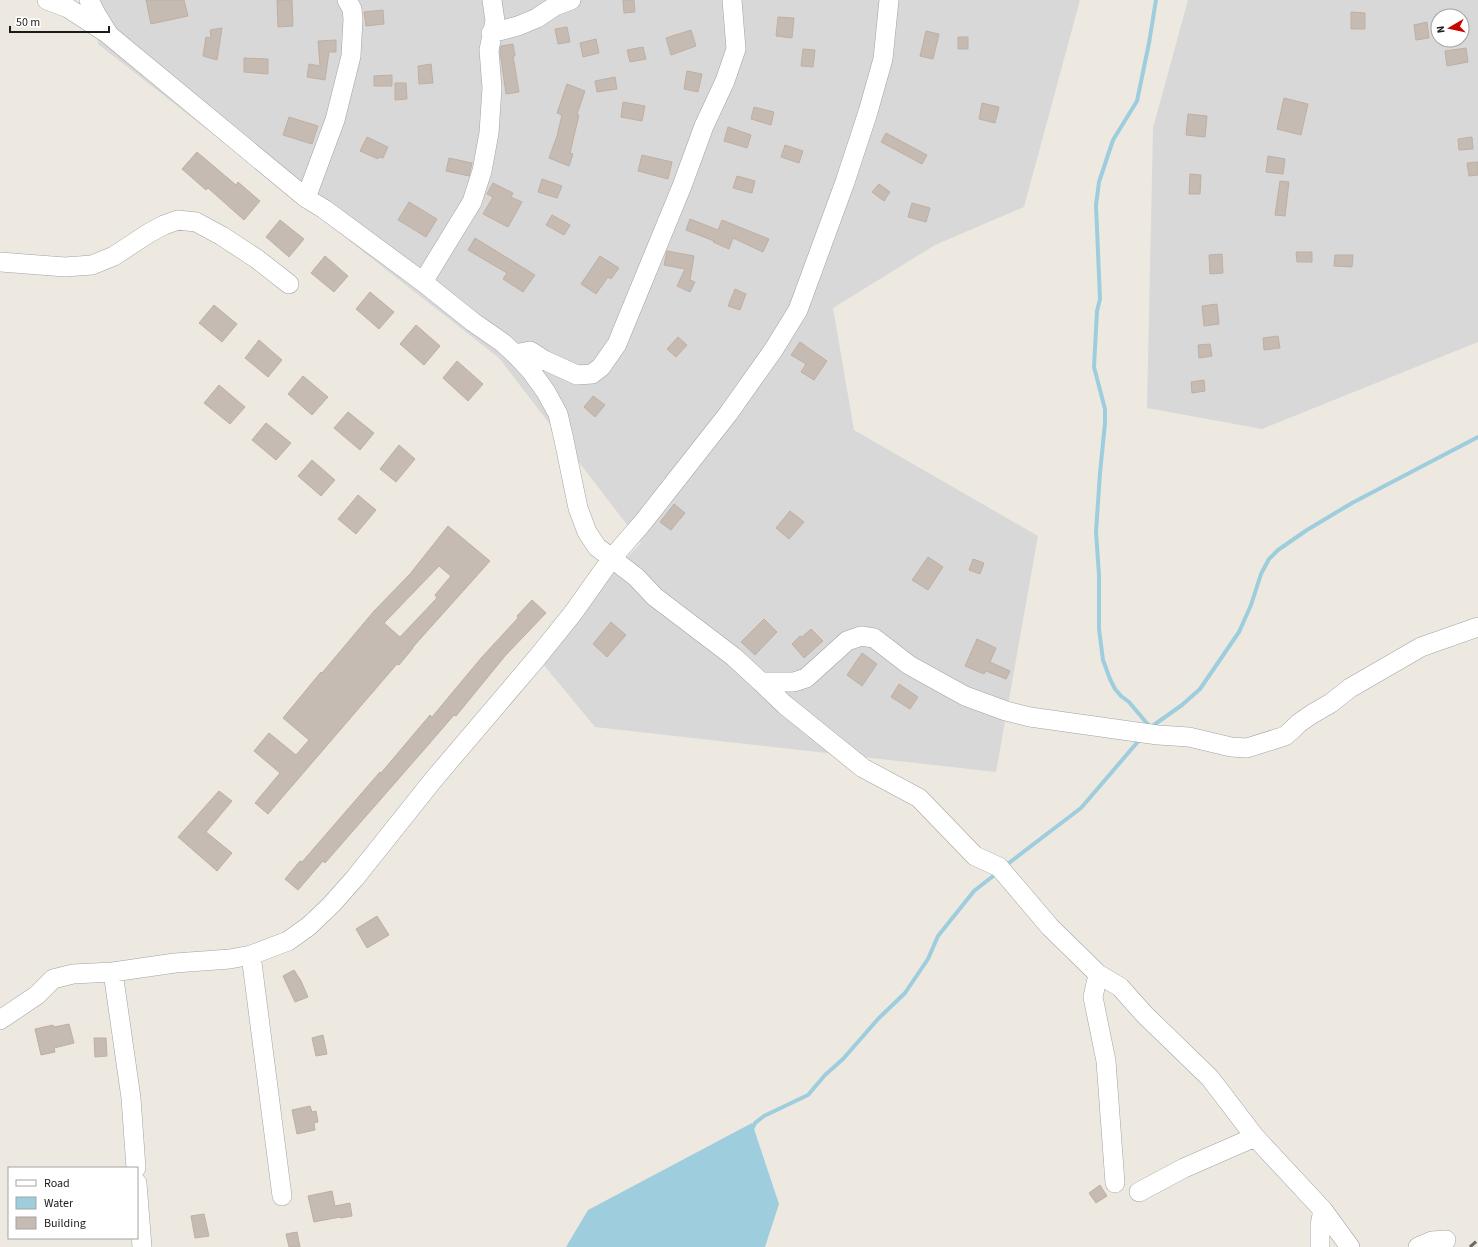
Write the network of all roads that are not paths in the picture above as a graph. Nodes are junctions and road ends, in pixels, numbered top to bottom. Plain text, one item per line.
1 (47, 0) edge
2 (89, 0) edge
3 (348, 0) edge
4 (492, 0) edge
5 (571, 0) edge
6 (732, 0) edge
7 (889, 0) edge
8 (492, 34) junction
9 (109, 35) junction
10 (306, 198) junction
11 (0, 262) edge
12 (423, 282) junction
13 (289, 284) dead end
14 (515, 354) junction
15 (612, 558) junction
16 (1478, 627) edge
17 (761, 682) junction
18 (251, 956) junction
19 (113, 972) junction
20 (1098, 974) junction
21 (0, 1020) edge
22 (1255, 1138) junction
23 (136, 1167) edge
24 (1115, 1183) dead end
25 (1139, 1192) dead end
26 (138, 1196) edge
27 (282, 1196) dead end
28 (1323, 1210) junction
29 (1446, 1240) dead end
30 (142, 1247) edge
31 (1320, 1247) edge
32 (1350, 1247) edge
33 (1418, 1247) edge

1 - 9 street
2 - 9 street
3 - 10 street
4 - 8 street
5 - 8 street
6 - 14 street
7 - 15 street
8 - 12 street
9 - 10 street
10 - 12 street
11 - 13 street
12 - 14 street
14 - 15 street
15 - 17 street
15 - 18 street
16 - 17 street
17 - 20 street
18 - 19 street
18 - 27 street
19 - 21 street
19 - 23 street
20 - 22 street
20 - 24 street
22 - 25 street
22 - 28 street
26 - 30 street
28 - 31 street
28 - 32 street
29 - 33 street

